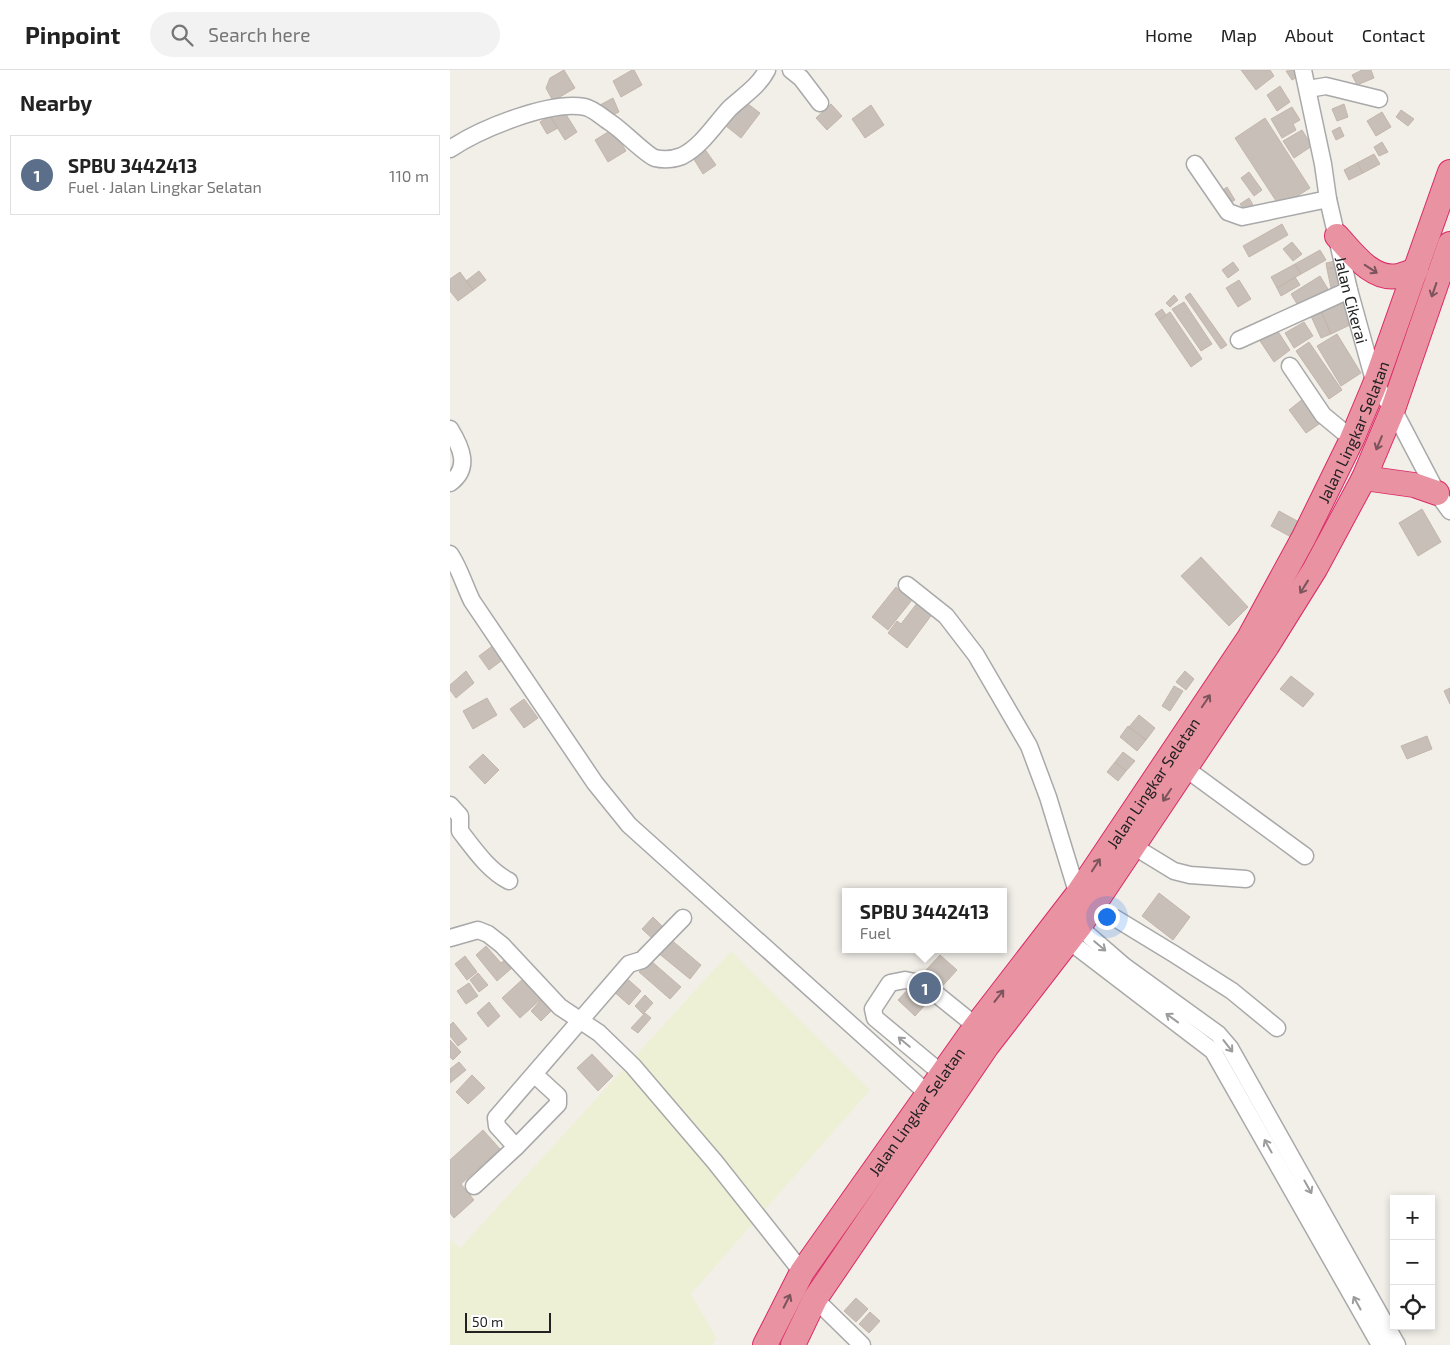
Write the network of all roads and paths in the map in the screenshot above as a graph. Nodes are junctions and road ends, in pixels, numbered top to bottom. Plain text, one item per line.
1 (767, 70) edge
2 (790, 70) edge
3 (1303, 70) edge
4 (1308, 89) junction
5 (1380, 99) dead end
6 (820, 103) dead end
7 (450, 149) edge
8 (1195, 164) dead end
9 (1450, 172) edge
10 (1328, 200) junction
11 (1337, 236) junction
12 (1448, 256) edge
13 (1416, 270) junction
14 (1349, 290) junction
15 (1239, 340) dead end
16 (1290, 366) dead end
17 (1375, 384) junction
18 (1393, 409) junction
19 (450, 429) edge
20 (1352, 439) junction
21 (1364, 478) junction
22 (450, 483) edge
23 (1443, 502) edge
24 (450, 554) edge
25 (907, 585) dead end
26 (1185, 768) junction
27 (450, 804) edge
28 (1133, 846) junction
29 (1305, 856) dead end
30 (1246, 879) dead end
31 (508, 881) dead end
32 (682, 918) dead end
33 (1073, 918) junction
34 (450, 938) edge
35 (915, 982) dead end
36 (936, 993) dead end
37 (580, 1020) junction
38 (976, 1026) junction
39 (1277, 1028) dead end
40 (941, 1073) junction
41 (534, 1074) junction
42 (927, 1093) junction
43 (516, 1146) junction
44 (474, 1186) dead end
45 (802, 1272) junction
46 (815, 1299) junction
47 (765, 1345) edge
48 (793, 1345) edge
49 (862, 1345) edge
50 (1380, 1345) edge
51 (1397, 1345) edge

1 - 7 street
2 - 6 street
3 - 4 street, Jalan Cikerai
4 - 5 street
4 - 10 street, Jalan Cikerai
8 - 10 street
9 - 13 highway, Jalan Lingkar Selatan
10 - 11 street, Jalan Cikerai
11 -> 13 highway
11 - 14 street, Jalan Cikerai
12 -> 18 highway, Jalan Lingkar Selatan
13 - 17 highway, Jalan Lingkar Selatan
14 - 15 street
14 - 17 street, Jalan Cikerai
16 - 20 street
17 - 18 street, Jalan Cikerai
17 - 20 highway, Jalan Lingkar Selatan
18 -> 21 highway, Jalan Lingkar Selatan
18 - 23 street, Jalan Cikerai
19 - 22 street
33 -> 20 highway, Jalan Lingkar Selatan
21 - 23 highway
21 -> 26 highway, Jalan Lingkar Selatan
24 - 42 street
25 - 33 street
26 -> 28 highway, Jalan Lingkar Selatan
26 - 29 street
27 - 31 street
28 - 30 street
28 - 33 highway, Jalan Lingkar Selatan
32 - 37 street
38 -> 33 highway, Jalan Lingkar Selatan
33 - 39 street
33 - 46 highway, Jalan Lingkar Selatan
50 -> 33 street
33 -> 51 street
34 - 37 street
40 -> 35 street
36 - 38 street
37 - 41 street
37 - 45 street
38 - 40 highway, Jalan Lingkar Selatan
40 - 42 highway, Jalan Lingkar Selatan
41 - 43 street
41 - 43 street
42 - 45 highway, Jalan Lingkar Selatan
43 - 44 street
47 -> 45 highway, Jalan Lingkar Selatan
46 - 48 highway, Jalan Lingkar Selatan
46 - 49 street

